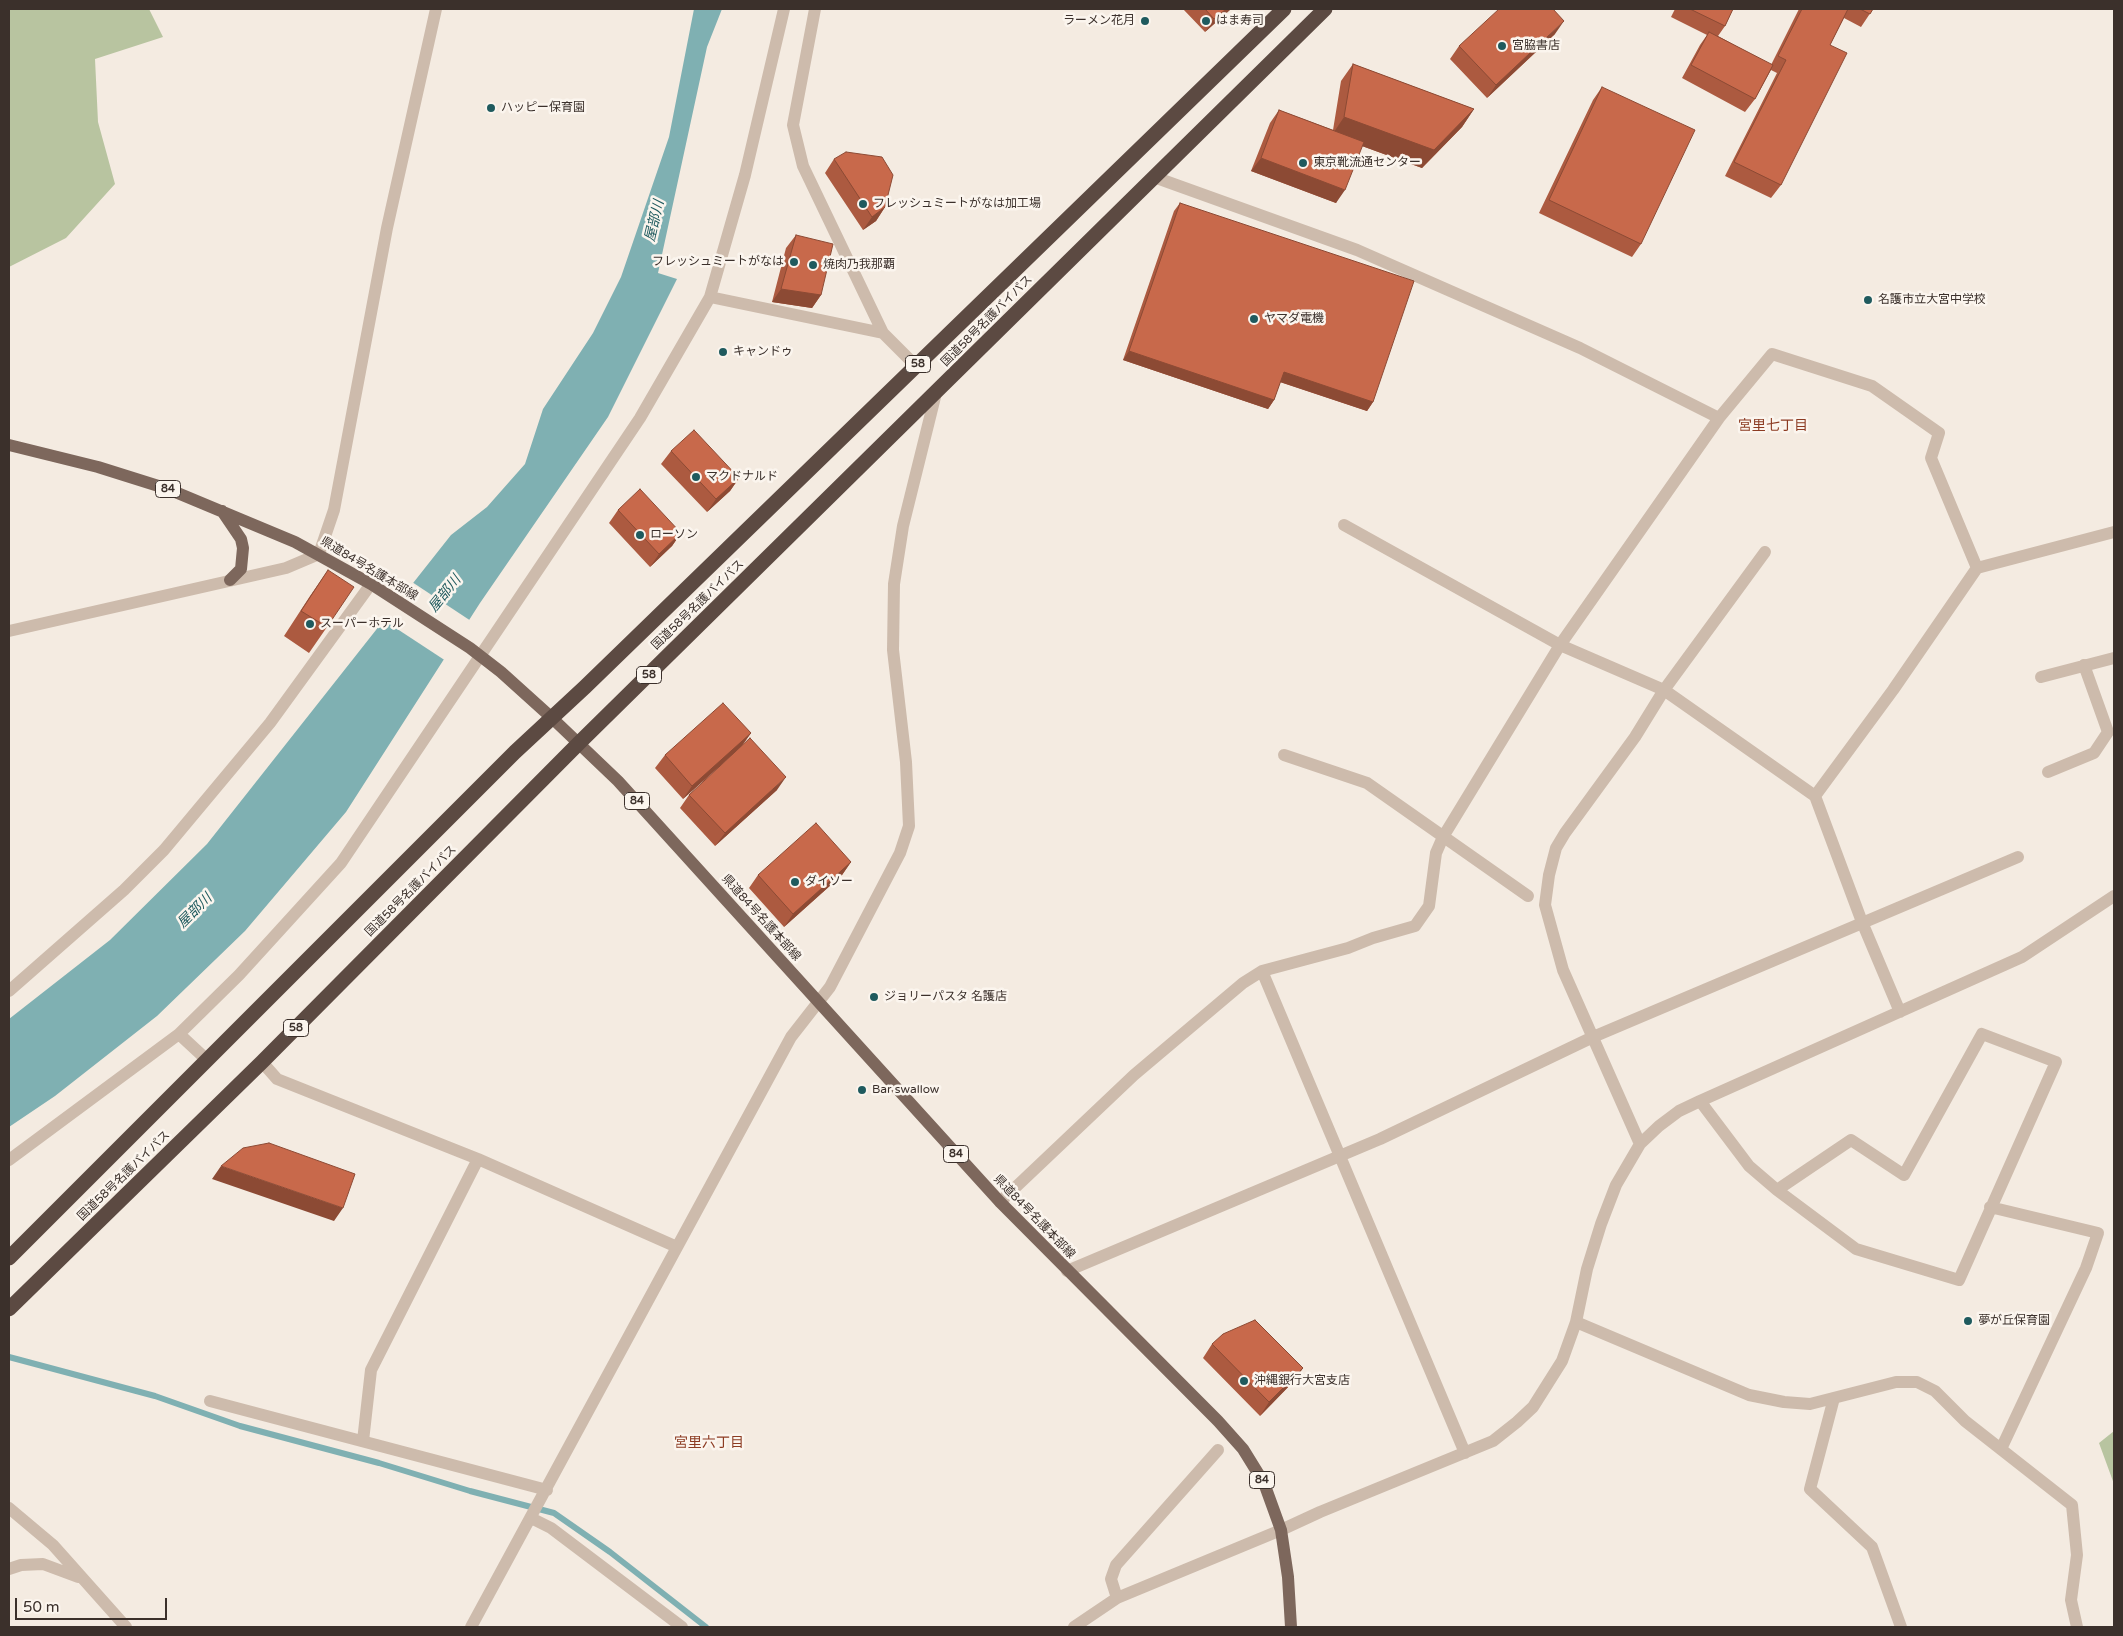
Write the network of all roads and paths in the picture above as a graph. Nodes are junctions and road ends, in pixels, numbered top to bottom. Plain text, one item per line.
1 (436, 9) edge
2 (784, 9) edge
3 (815, 9) edge
4 (1284, 9) edge
5 (1325, 9) edge
6 (1154, 177) junction
7 (710, 297) junction
8 (883, 334) junction
9 (916, 366) junction
10 (936, 393) junction
11 (1719, 418) junction
12 (9, 446) edge
13 (221, 510) junction
14 (1344, 525) dead end
15 (2114, 532) edge
16 (1765, 552) dead end
17 (319, 554) junction
18 (1977, 568) junction
19 (230, 580) junction
20 (375, 587) junction
21 (9, 631) edge
22 (1560, 645) junction
23 (475, 652) junction
24 (2114, 658) edge
25 (2084, 665) junction
26 (2041, 677) dead end
27 (1664, 690) junction
28 (552, 718) junction
29 (579, 743) junction
30 (1284, 756) dead end
31 (2048, 772) dead end
32 (1814, 796) junction
33 (1443, 837) junction
34 (2018, 857) dead end
35 (1528, 896) dead end
36 (2114, 896) edge
37 (1862, 922) junction
38 (1262, 972) junction
39 (9, 991) edge
40 (818, 1001) junction
41 (1900, 1012) junction
42 (179, 1034) junction
43 (1593, 1037) junction
44 (207, 1060) junction
45 (262, 1062) junction
46 (1700, 1101) junction
47 (1640, 1144) junction
48 (1341, 1155) junction
49 (478, 1159) junction
50 (9, 1160) edge
51 (1777, 1190) junction
52 (1000, 1202) junction
53 (1990, 1207) junction
54 (677, 1247) junction
55 (9, 1258) edge
56 (1067, 1271) junction
57 (9, 1309) edge
58 (1576, 1322) junction
59 (1834, 1398) junction
60 (210, 1401) dead end
61 (362, 1441) junction
62 (2001, 1449) junction
63 (1218, 1450) dead end
64 (1465, 1453) junction
65 (547, 1490) junction
66 (9, 1508) edge
67 (531, 1518) junction
68 (1280, 1530) junction
69 (9, 1569) edge
70 (82, 1578) junction
71 (1117, 1598) junction
72 (126, 1627) edge
73 (471, 1627) edge
74 (682, 1627) edge
75 (1074, 1627) edge
76 (1291, 1627) edge
77 (1901, 1627) edge
78 (2077, 1627) edge

1 - 17 street
2 - 7 street
3 - 8 street
4 - 9 highway, 国道58号名護バイパス / 58
5 - 6 highway, 国道58号名護バイパス / 58
6 - 10 highway, 国道58号名護バイパス / 58
6 - 11 street
7 - 8 street
7 - 23 street
8 - 9 street
9 - 28 highway, 国道58号名護バイパス / 58
10 - 29 highway, 国道58号名護バイパス / 58
10 - 40 street
11 - 18 street
11 - 22 street
12 - 13 main road, 県道84号名護本部線 / 84
13 - 17 main road, 県道84号名護本部線 / 84
13 - 19 main road
14 - 22 street
15 - 18 street
16 - 27 street
17 - 19 street
17 - 20 main road, 県道84号名護本部線 / 84
18 - 32 street
19 - 21 street
20 - 23 main road, 県道84号名護本部線 / 84
20 - 39 street
22 - 27 street
22 - 33 street
23 - 28 main road, 県道84号名護本部線 / 84
23 - 42 street
24 - 25 street
25 - 26 street
25 - 31 street
27 - 32 street
27 - 43 street
28 - 29 main road, 県道84号名護本部線 / 84
28 - 44 highway, 国道58号名護バイパス / 58
29 - 40 main road, 県道84号名護本部線 / 84
29 - 45 highway, 国道58号名護バイパス / 58
30 - 33 street
32 - 37 street
33 - 35 street
33 - 38 street
34 - 37 street
36 - 41 street
37 - 41 street
37 - 43 street
38 - 48 street
38 - 52 street
40 - 52 main road, 県道84号名護本部線 / 84
40 - 54 street
41 - 46 street
42 - 44 street
42 - 50 street
43 - 47 street
43 - 48 street
44 - 55 highway, 国道58号名護バイパス / 58
45 - 49 street
45 - 57 highway, 国道58号名護バイパス / 58
46 - 47 street
46 - 51 street
47 - 58 street
48 - 56 street
48 - 64 street
49 - 54 street
49 - 61 street
51 - 53 street
51 - 53 street
52 - 56 main road, 県道84号名護本部線 / 84
53 - 62 street
54 - 65 street
56 - 68 main road, 県道84号名護本部線 / 84
58 - 59 street
58 - 64 street
59 - 62 street
59 - 77 street
60 - 61 street
61 - 65 street
62 - 78 street
63 - 71 street
64 - 68 street
65 - 67 street
66 - 70 street
67 - 73 street
67 - 74 street
68 - 71 street
68 - 76 main road, 県道84号名護本部線 / 84
69 - 70 street
70 - 72 street
71 - 75 street

